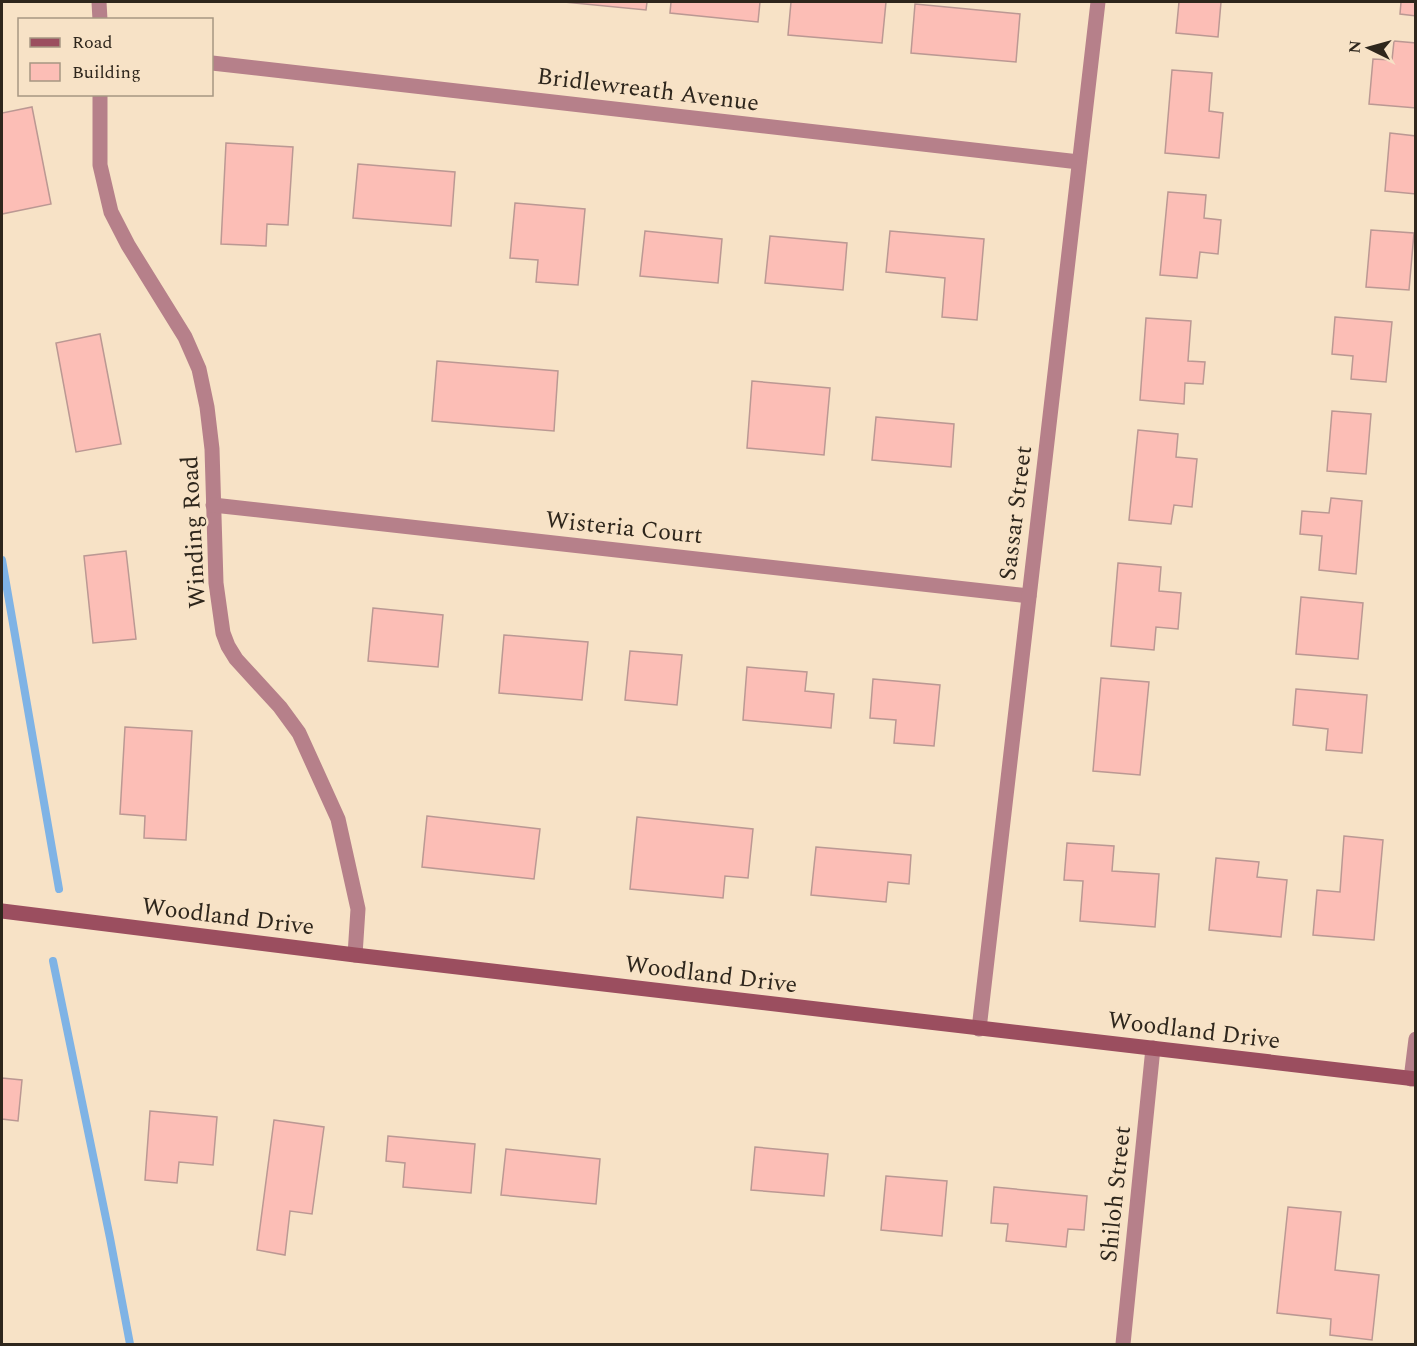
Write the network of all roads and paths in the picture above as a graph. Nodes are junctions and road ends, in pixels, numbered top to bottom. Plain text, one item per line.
1 (99, 2) edge
2 (1098, 2) edge
3 (100, 18) edge
4 (213, 63) edge
5 (100, 96) edge
6 (1079, 162) junction
7 (213, 505) junction
8 (1029, 596) junction
9 (2, 911) edge
10 (355, 955) junction
11 (979, 1029) junction
12 (1416, 1039) edge
13 (1153, 1048) junction
14 (1413, 1079) edge
15 (1123, 1344) edge

1 - 3 street
2 - 6 street, Sassar Street
4 - 6 street, Bridlewreath Avenue
5 - 7 street, Winding Road
6 - 8 street, Sassar Street
7 - 8 street, Wisteria Court
7 - 10 street, Winding Road
8 - 11 street, Sassar Street
9 - 10 main road, Woodland Drive
10 - 11 main road, Woodland Drive
11 - 13 main road, Woodland Drive
12 - 14 street
13 - 14 main road, Woodland Drive
13 - 15 street, Shiloh Street

